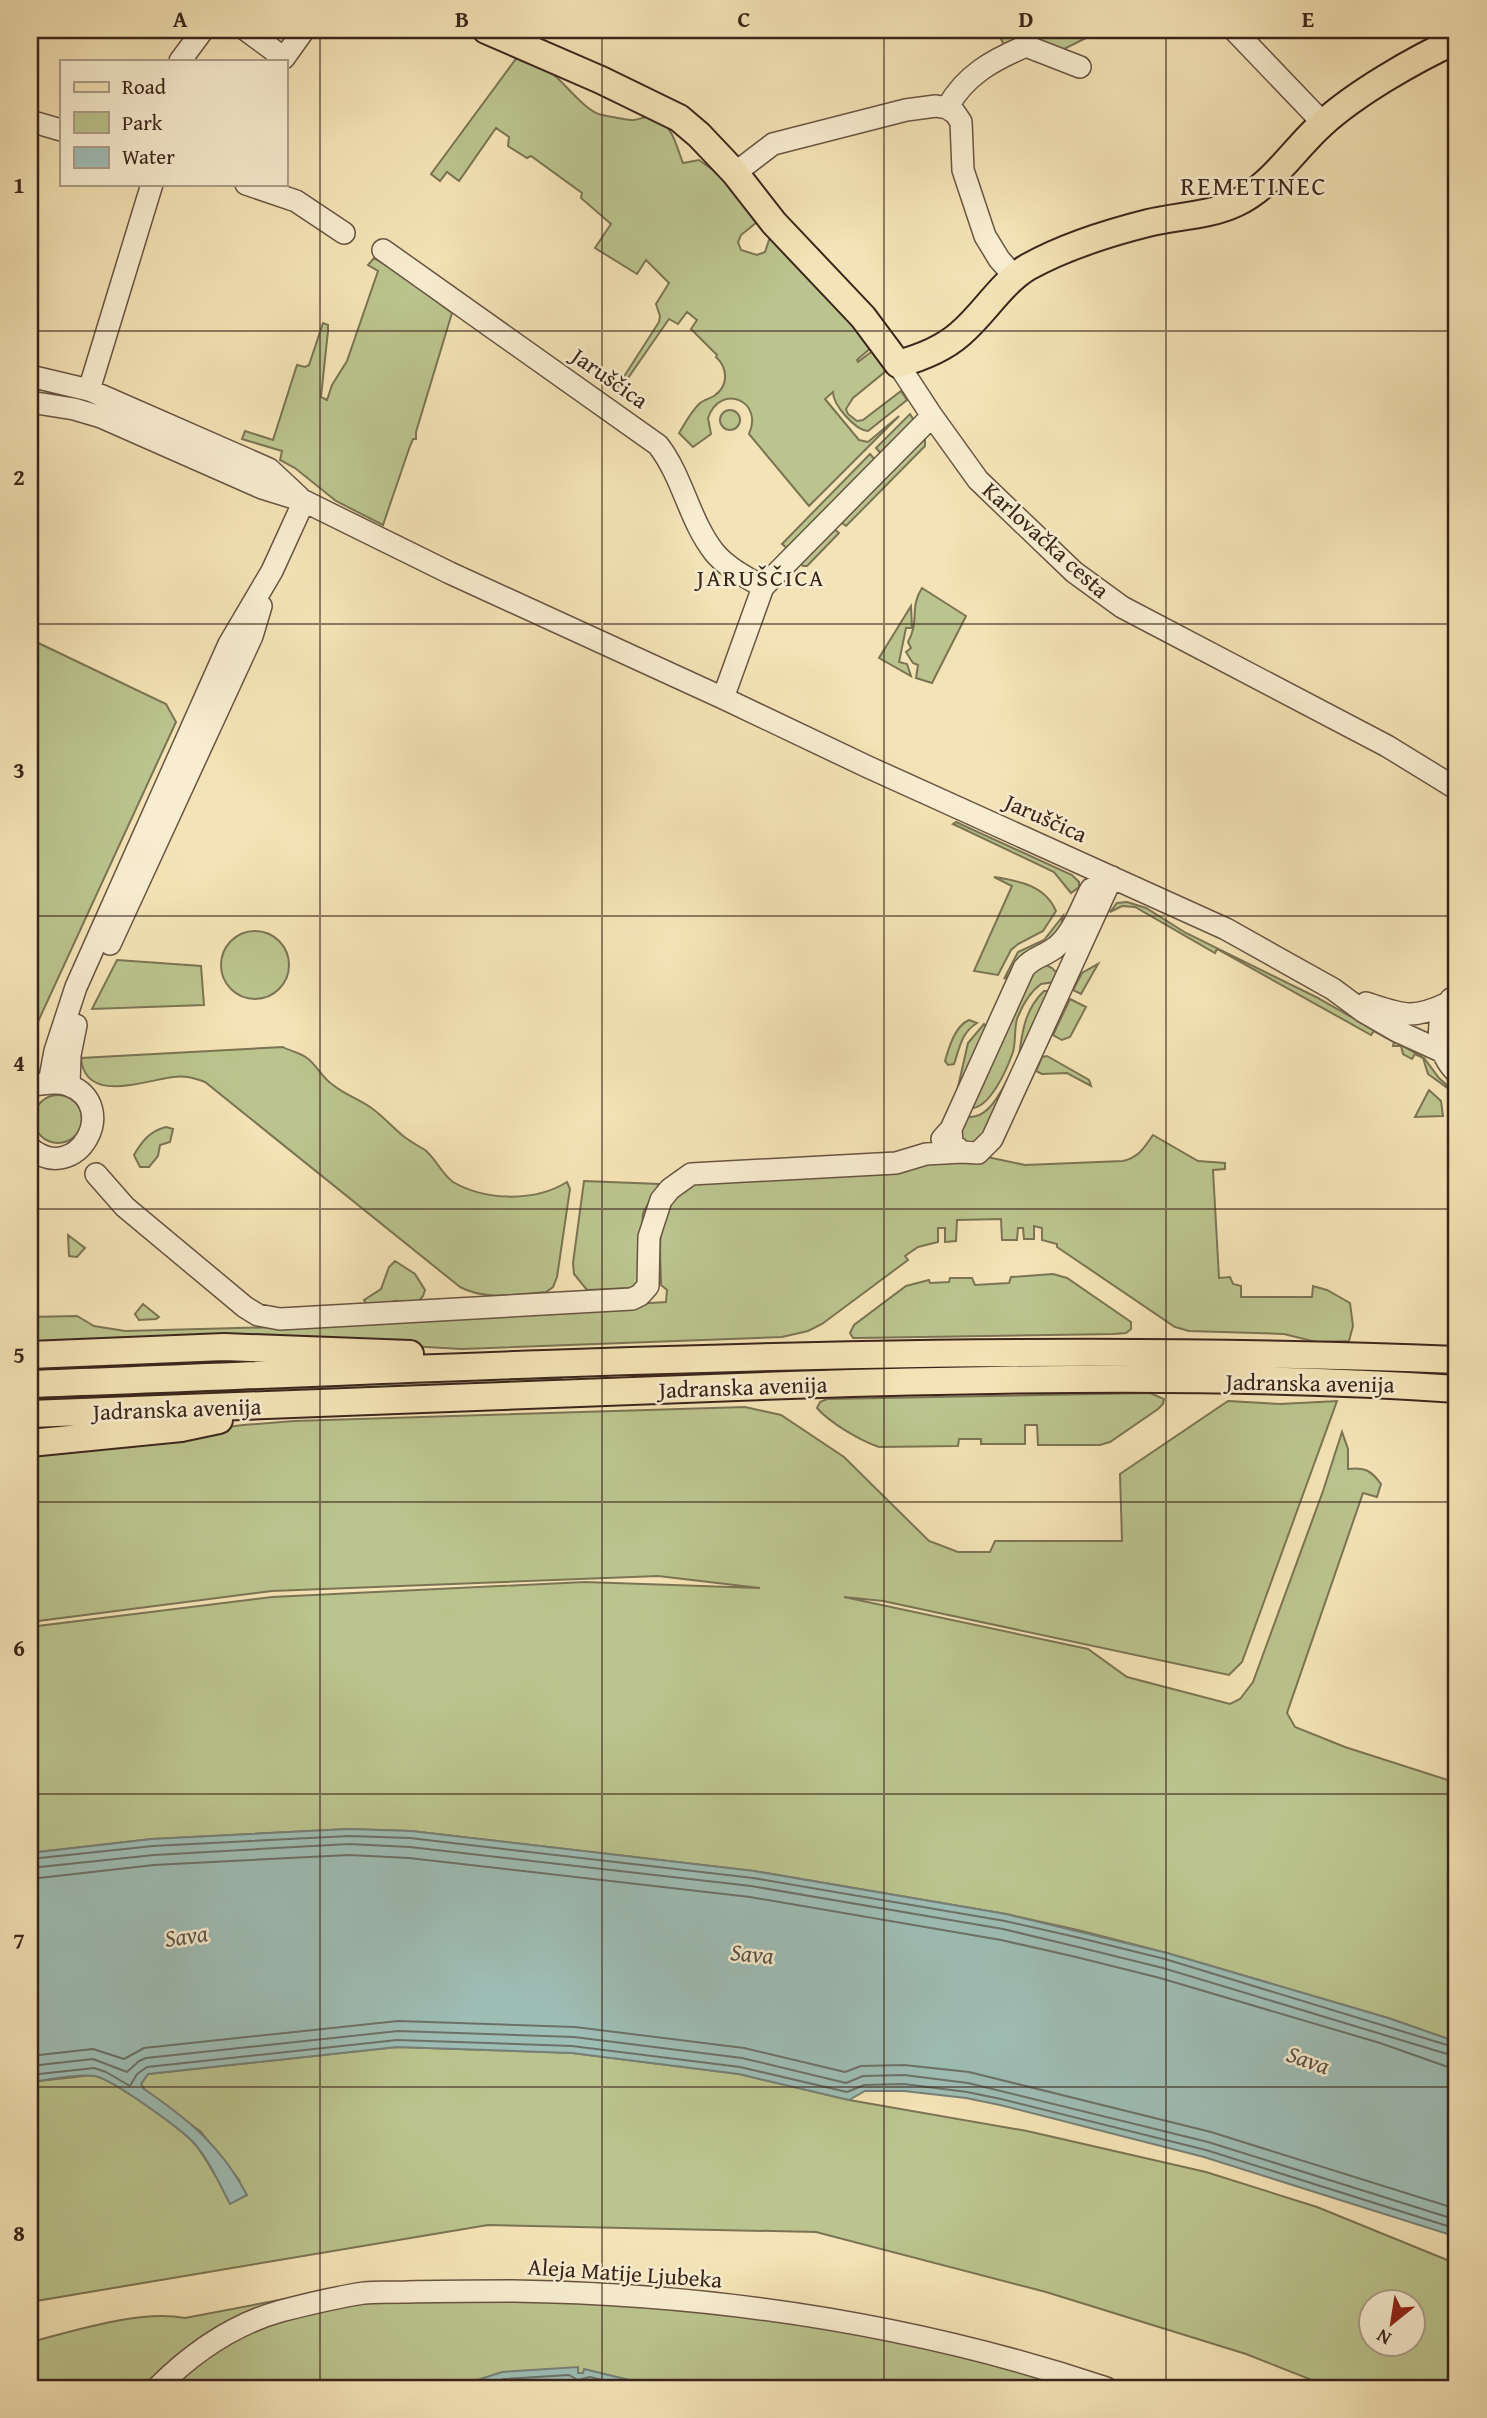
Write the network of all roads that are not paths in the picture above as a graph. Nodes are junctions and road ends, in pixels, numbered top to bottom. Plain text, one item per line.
1 (203, 30) edge
2 (247, 30) edge
3 (304, 30) edge
4 (486, 30) edge
5 (1234, 30) edge
6 (1450, 37) edge
7 (181, 60) edge
8 (1080, 67) dead end
9 (947, 108) junction
10 (30, 121) edge
11 (1323, 123) junction
12 (60, 130) edge
13 (735, 173) junction
14 (151, 186) edge
15 (252, 186) edge
16 (344, 233) dead end
17 (383, 250) dead end
18 (1014, 276) junction
19 (898, 365) junction
20 (30, 376) edge
21 (89, 390) junction
22 (30, 402) edge
23 (932, 416) junction
24 (303, 501) junction
25 (763, 587) junction
26 (723, 698) junction
27 (1457, 789) edge
28 (1106, 874) junction
29 (1043, 954) junction
30 (1066, 975) junction
31 (1343, 996) junction
32 (1452, 998) edge
33 (1443, 1052) junction
34 (1457, 1073) edge
35 (44, 1086) edge
36 (951, 1129) junction
37 (88, 1139) junction
38 (30, 1147) edge
39 (962, 1152) junction
40 (926, 1154) junction
41 (71, 1155) junction
42 (96, 1174) junction
43 (30, 1355) edge
44 (1456, 1359) edge
45 (484, 1367) junction
46 (30, 1384) edge
47 (1425, 1387) junction
48 (1457, 1389) edge
49 (1457, 1401) edge
50 (286, 1405) junction
51 (30, 1414) edge
52 (30, 1443) edge
53 (157, 2388) edge
54 (1106, 2388) edge

1 - 7 street
2 - 3 street
4 - 13 main road, Karlovačka cesta
5 - 11 street
6 - 11 main road
8 - 9 street
9 - 13 street
9 - 18 street
10 - 12 street
11 - 18 main road
13 - 19 main road, Karlovačka cesta
14 - 21 street
15 - 16 street
17 - 25 street, Jaruščica
18 - 19 main road
19 - 23 street, Karlovačka cesta
20 - 21 street, Jaruščica
21 - 24 street, Jaruščica
22 - 24 street, Jaruščica
23 - 25 street
23 - 27 street, Karlovačka cesta
24 - 26 street, Jaruščica
24 - 35 street
25 - 26 street
26 - 28 street, Jaruščica
28 - 29 street
28 - 30 street
28 - 31 street, Jaruščica
29 - 30 street
29 - 36 street
30 - 39 street
31 - 32 street, Jaruščica
31 - 33 street, Jaruščica
32 - 33 street
33 - 34 street
35 - 37 street
36 - 39 street
36 - 40 street
37 - 41 street
37 - 42 street
38 - 41 street
39 - 40 street
40 - 42 street
41 - 42 street
43 - 45 main road
44 - 45 main road, Jadranska avenija
45 - 46 main road, Jadranska avenija
47 - 48 main road, Jadranska avenija
47 - 49 main road
47 - 50 main road, Jadranska avenija
50 - 51 main road, Jadranska avenija
50 - 52 main road
53 - 54 street, Aleja Matije Ljubeka

